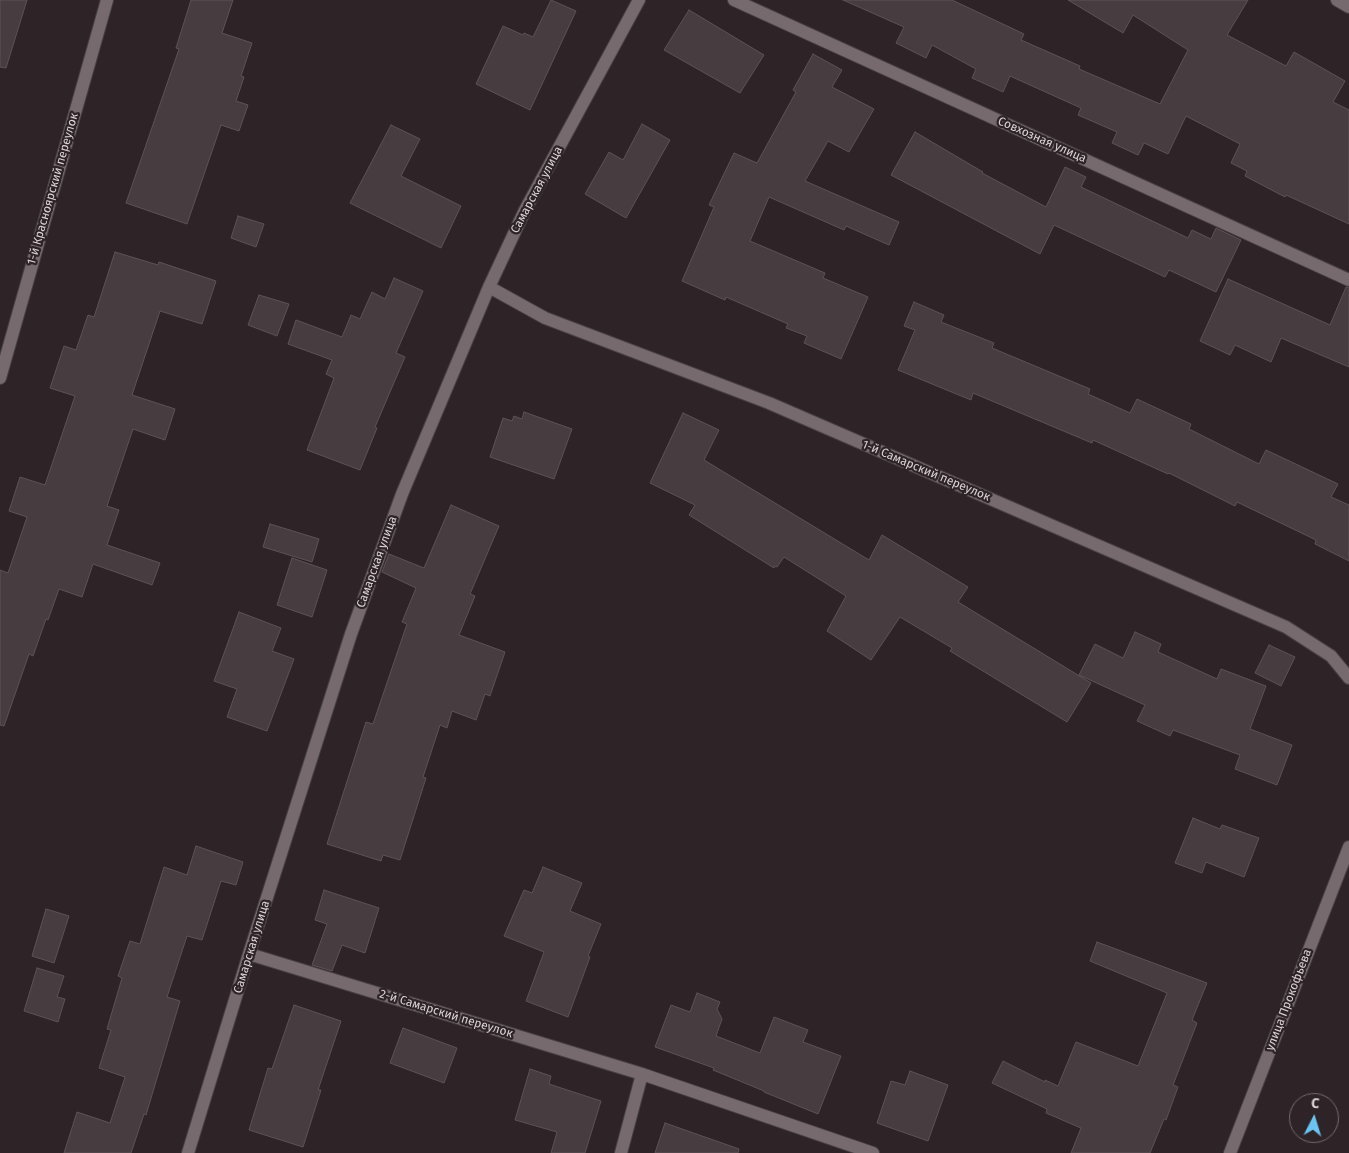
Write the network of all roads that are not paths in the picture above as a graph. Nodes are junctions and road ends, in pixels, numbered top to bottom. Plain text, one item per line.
1 (107, 0) edge
2 (639, 0) edge
3 (734, 0) edge
4 (1337, 0) edge
5 (1349, 7) edge
6 (1349, 280) edge
7 (489, 287) junction
8 (0, 378) edge
9 (1349, 678) edge
10 (1349, 847) edge
11 (249, 954) junction
12 (642, 1074) junction
13 (188, 1153) edge
14 (621, 1153) edge
15 (873, 1153) edge
16 (1230, 1153) edge

1 - 8 street, 1-й Красноярский переулок
2 - 7 street, Самарская улица
3 - 6 street, Совхозная улица
4 - 5 street
7 - 9 street, 1-й Самарский переулок
7 - 11 street, Самарская улица
10 - 16 street, улица Прокофьева
11 - 12 street, 2-й Самарский переулок
11 - 13 street, Самарская улица
12 - 14 street
12 - 15 street, 2-й Самарский переулок

